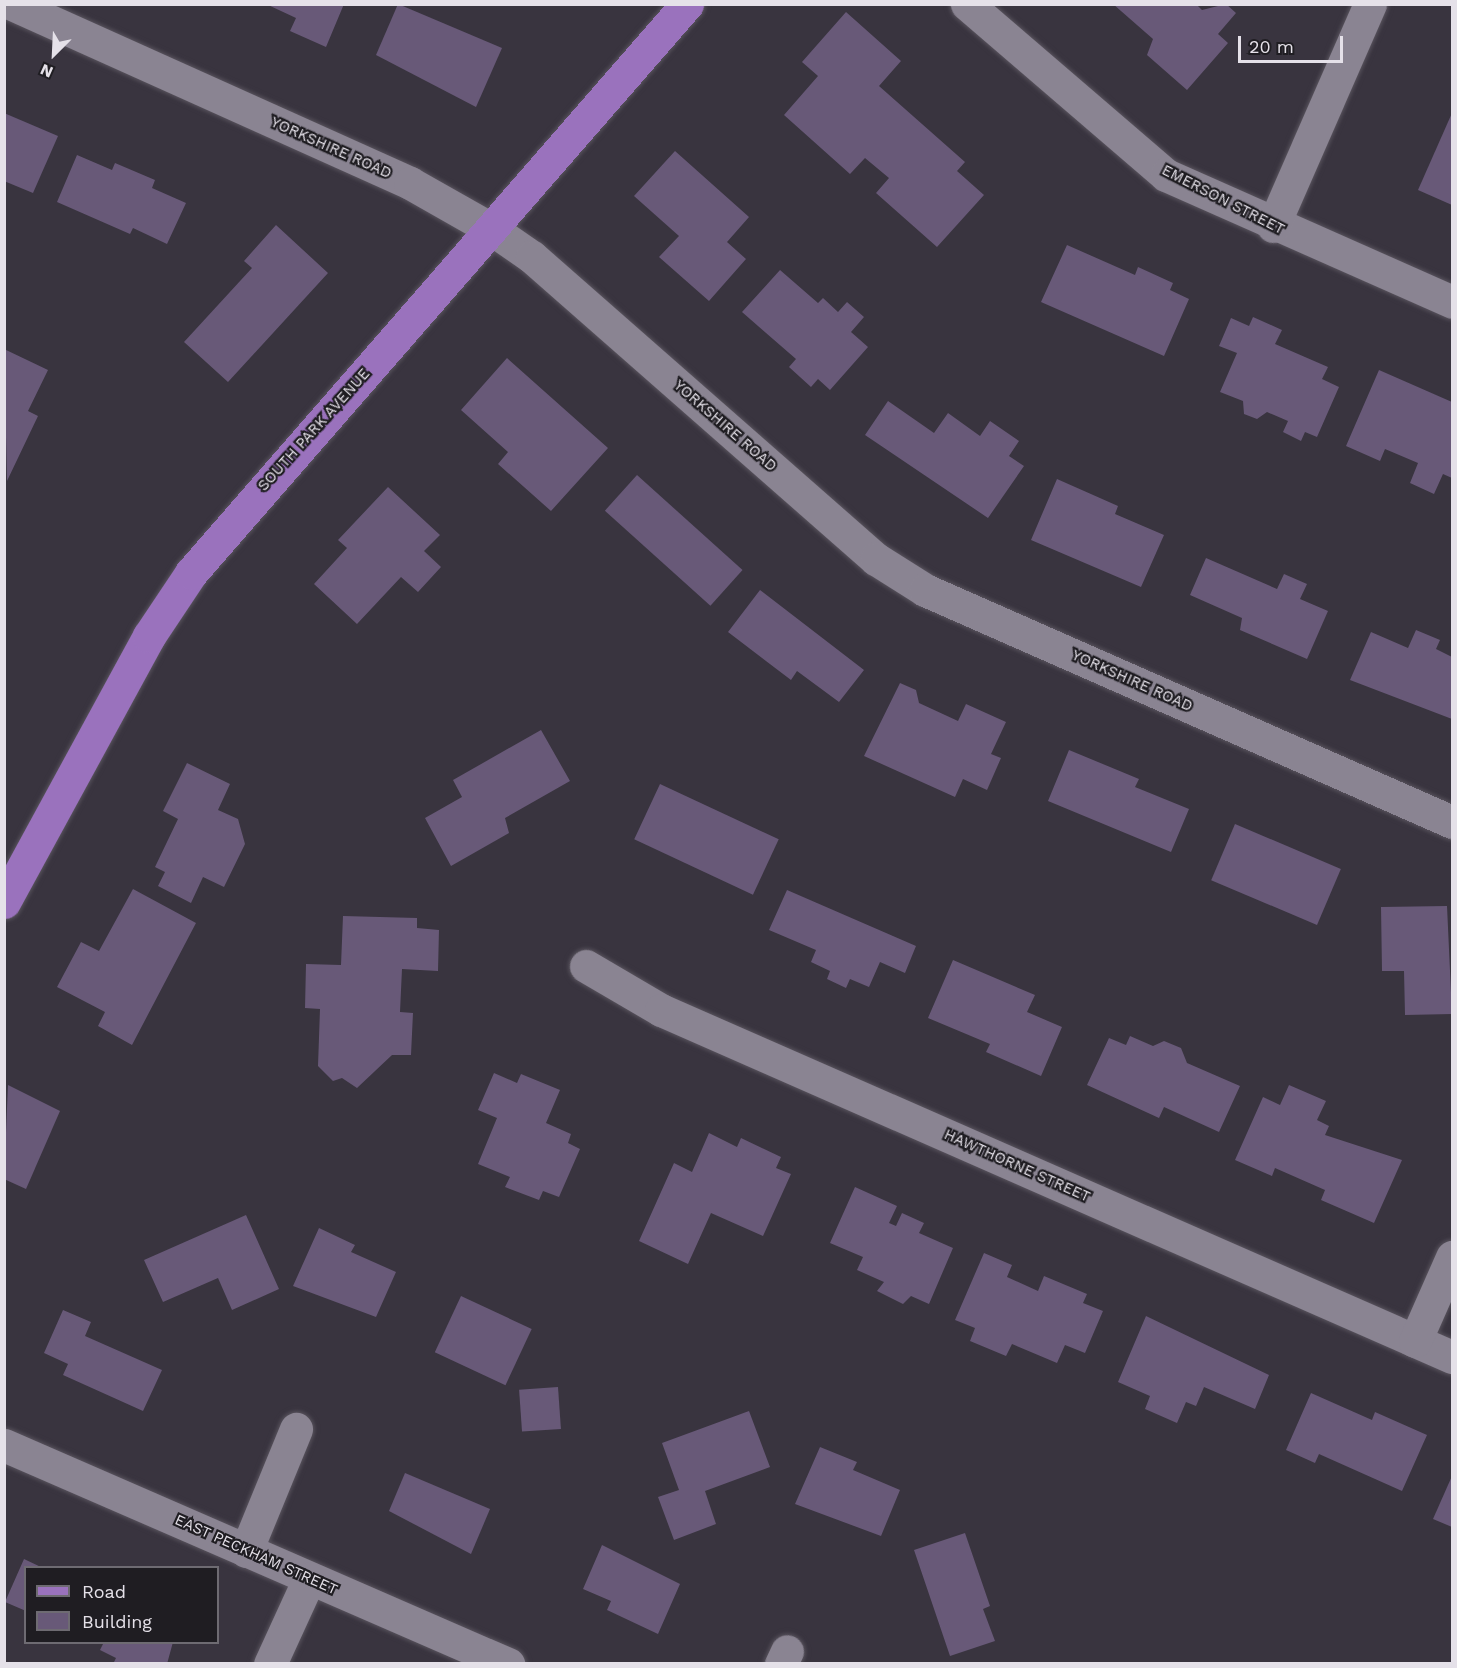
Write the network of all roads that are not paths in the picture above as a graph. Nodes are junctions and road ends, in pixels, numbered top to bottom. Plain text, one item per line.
1 (12, 4) edge
2 (687, 4) edge
3 (967, 4) edge
4 (1370, 4) edge
5 (1274, 226) junction
6 (493, 230) junction
7 (1452, 302) edge
8 (1452, 822) edge
9 (4, 902) edge
10 (586, 966) dead end
11 (1452, 1257) edge
12 (1415, 1341) junction
13 (1452, 1357) edge
14 (296, 1429) dead end
15 (4, 1445) edge
16 (246, 1551) junction
17 (309, 1579) junction
18 (270, 1664) edge
19 (508, 1664) edge

1 - 6 street, YORKSHIRE ROAD
2 - 6 main road, SOUTH PARK AVENUE
3 - 5 street, EMERSON STREET
4 - 5 street
5 - 7 street, EMERSON STREET
6 - 8 street, YORKSHIRE ROAD
6 - 9 main road, SOUTH PARK AVENUE
10 - 12 street, HAWTHORNE STREET
11 - 12 street
12 - 13 street, HAWTHORNE STREET
14 - 16 street
15 - 16 street, EAST PECKHAM STREET
16 - 17 street, EAST PECKHAM STREET
17 - 18 street
17 - 19 street, EAST PECKHAM STREET

